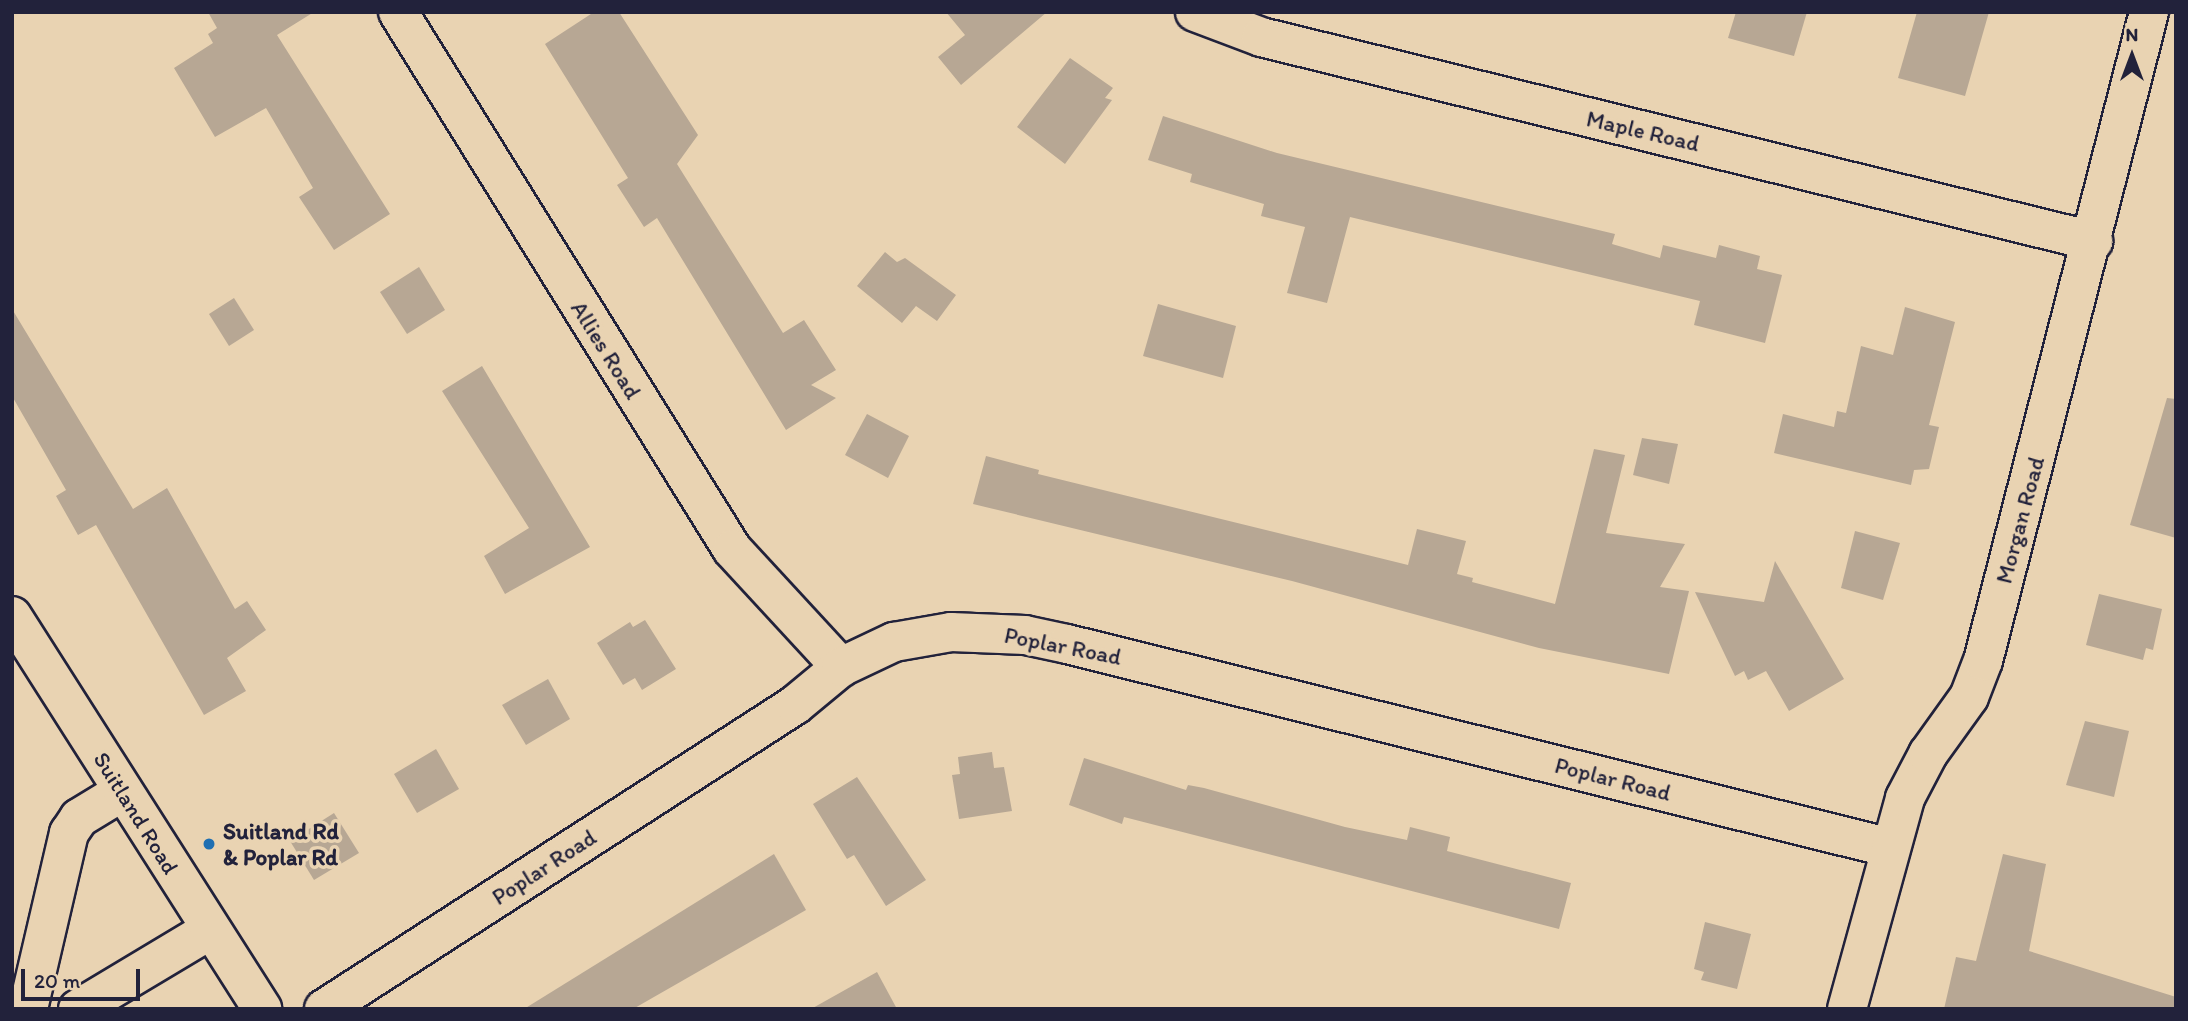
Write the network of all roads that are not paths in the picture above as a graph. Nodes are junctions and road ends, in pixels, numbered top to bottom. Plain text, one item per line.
1 (398, 12) edge
2 (1195, 12) edge
3 (2149, 12) edge
4 (2093, 241) junction
5 (12, 616) edge
6 (841, 667) junction
7 (122, 792) junction
8 (1887, 847) junction
9 (210, 930) junction
10 (28, 1009) edge
11 (78, 1009) edge
12 (262, 1009) edge
13 (324, 1009) edge
14 (1847, 1009) edge

1 - 6 street, Allies Road
2 - 4 street, Maple Road
3 - 4 street, Morgan Road
4 - 8 street, Morgan Road
5 - 7 street, Suitland Road
6 - 8 street, Poplar Road
6 - 13 street, Poplar Road
7 - 9 street, Suitland Road
7 - 10 street
8 - 14 street, Morgan Road
9 - 11 street
9 - 12 street, Suitland Road

